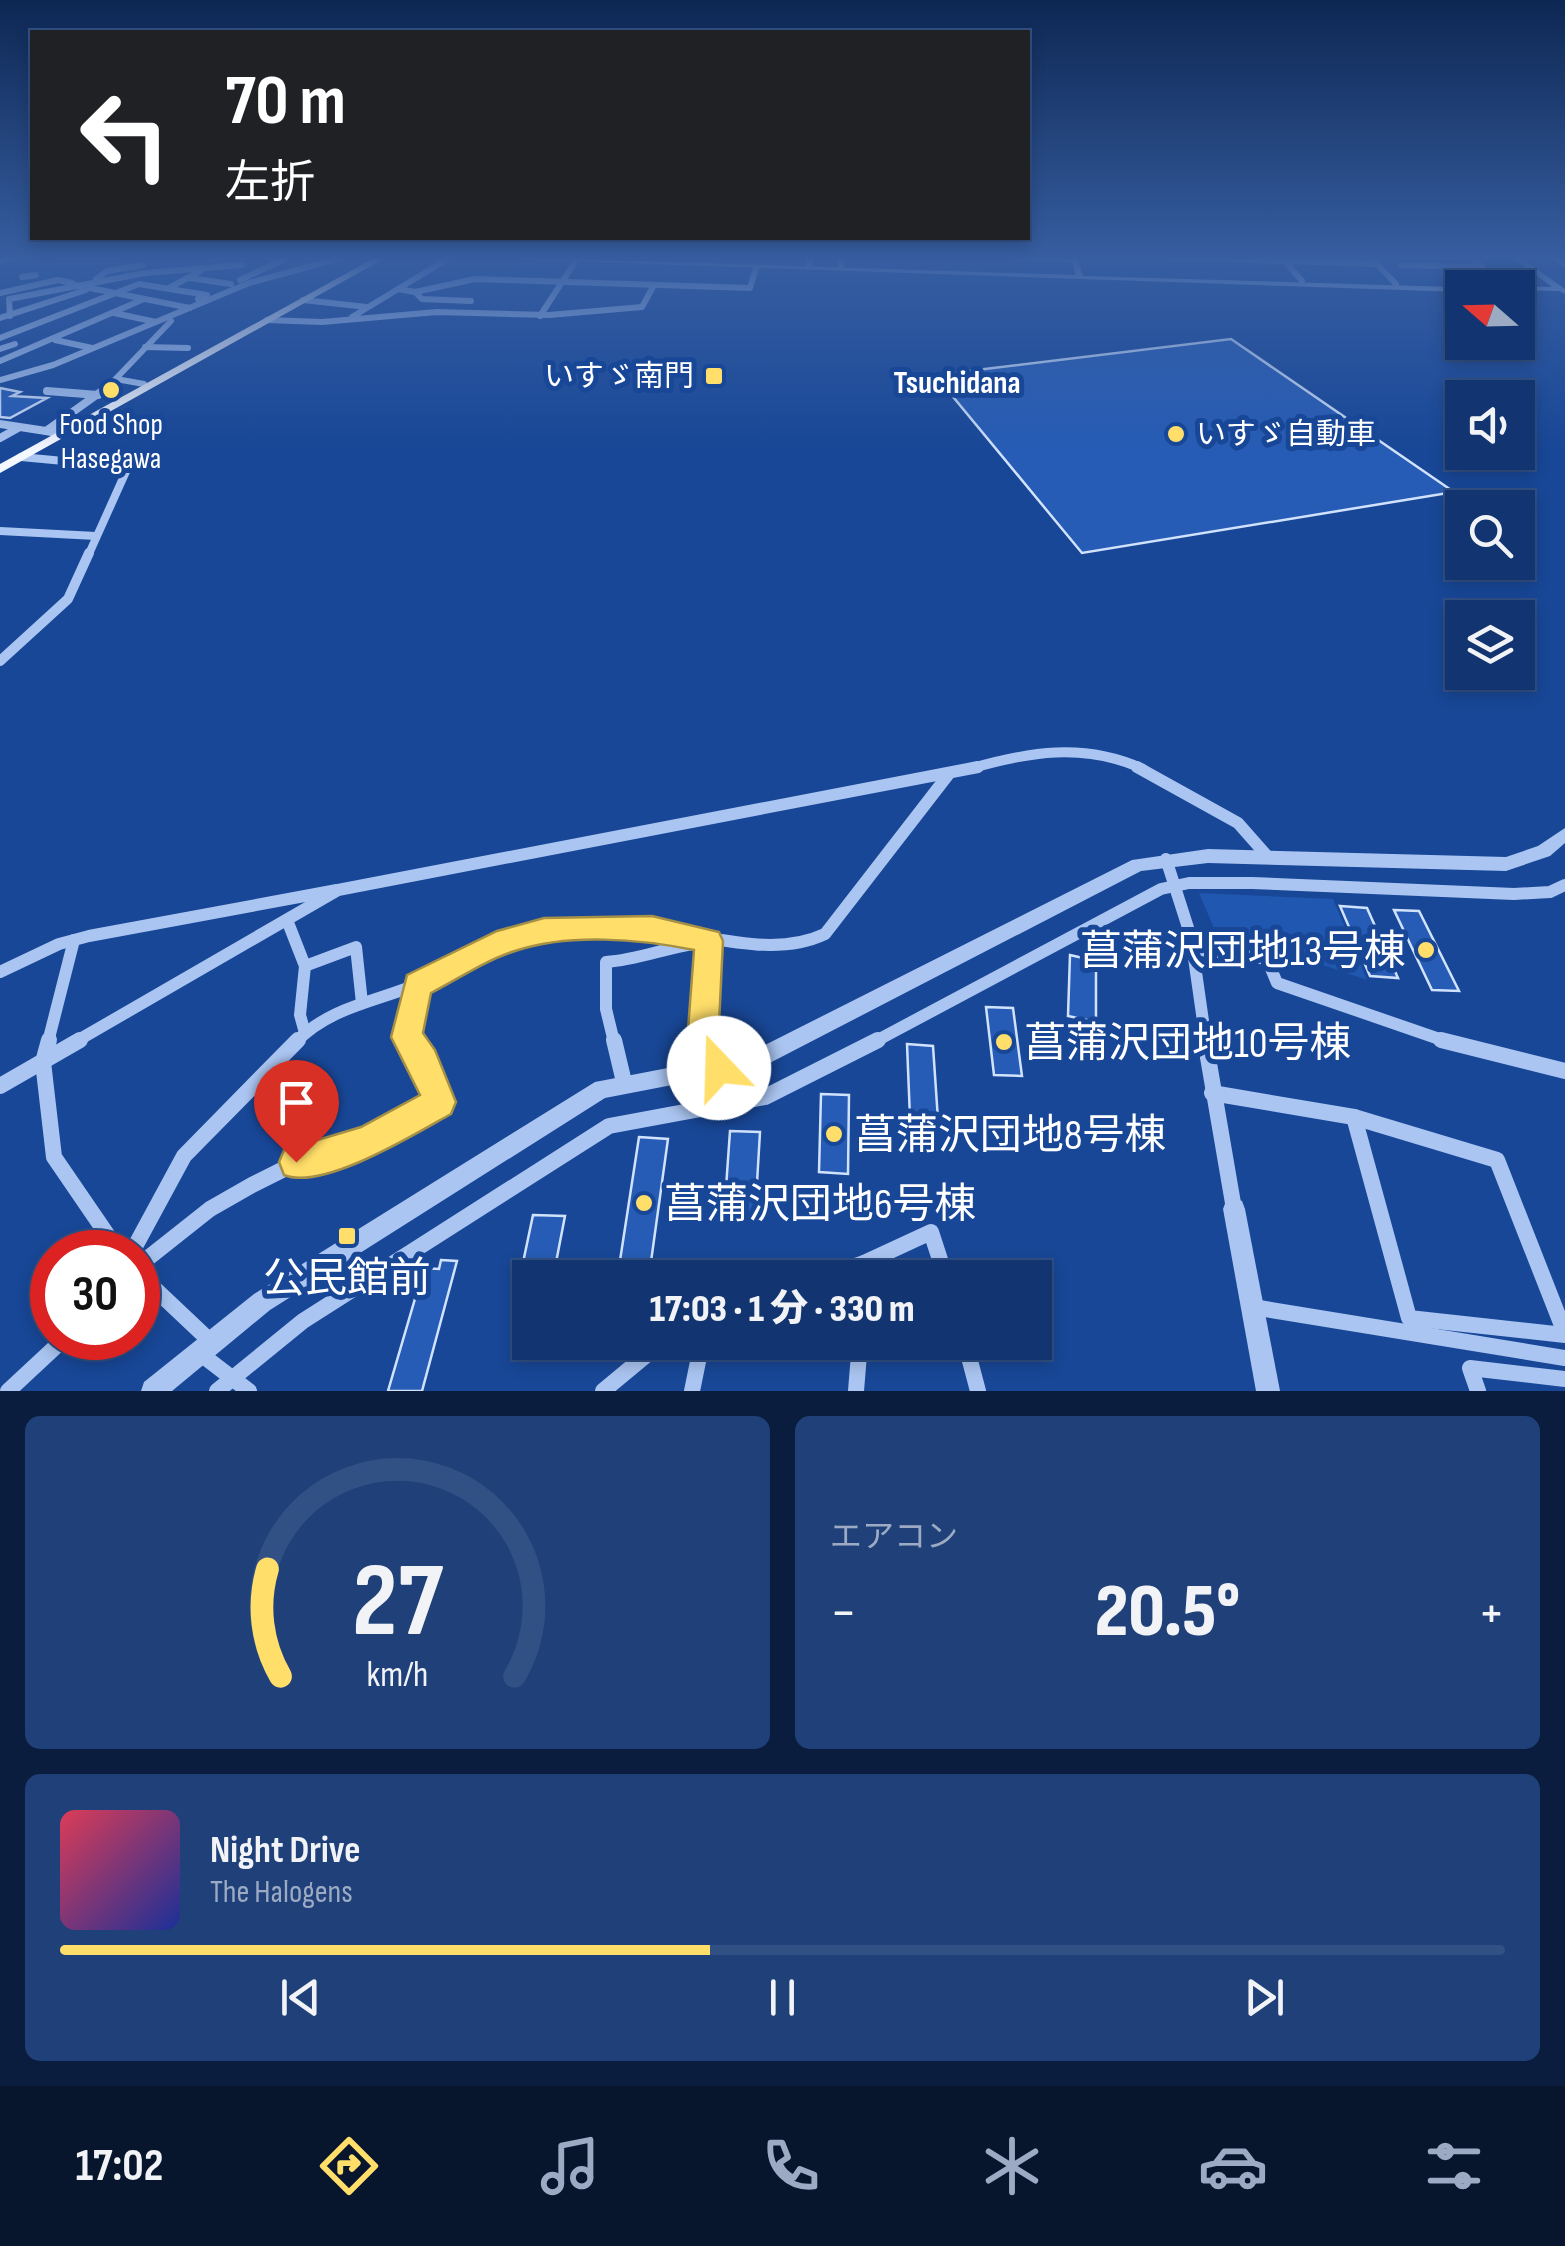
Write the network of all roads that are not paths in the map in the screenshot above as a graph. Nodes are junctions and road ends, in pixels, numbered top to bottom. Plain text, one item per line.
1 (51, 322) edge
2 (93, 322) edge
3 (156, 322) edge
4 (170, 322) edge
5 (259, 322) edge
6 (264, 322) edge
7 (46, 324) junction
8 (75, 330) junction
9 (2, 338) edge
10 (54, 340) junction
11 (16, 344) junction
12 (145, 347) junction
13 (0, 348) edge
14 (93, 348) junction
15 (188, 348) dead end
16 (28, 351) junction
17 (0, 361) edge
18 (116, 378) junction
19 (0, 380) edge
20 (144, 384) junction
21 (48, 391) dead end
22 (98, 395) junction
23 (0, 424) edge
24 (18, 427) junction
25 (51, 432) junction
26 (0, 438) edge
27 (21, 458) junction
28 (0, 467) edge
29 (0, 532) edge
30 (96, 536) junction
31 (0, 661) edge
32 (948, 774) junction
33 (1565, 834) edge
34 (1268, 857) junction
35 (1166, 859) junction
36 (1178, 884) junction
37 (1565, 886) edge
38 (338, 890) junction
39 (287, 920) junction
40 (74, 940) junction
41 (709, 944) junction
42 (1194, 949) junction
43 (305, 966) junction
44 (0, 972) edge
45 (418, 984) junction
46 (362, 1003) junction
47 (305, 1033) junction
48 (43, 1062) junction
49 (719, 1068) junction
50 (1565, 1071) edge
51 (624, 1082) junction
52 (0, 1086) edge
53 (1212, 1093) junction
54 (1354, 1118) junction
55 (1234, 1210) joint
56 (104, 1230) edge
57 (144, 1230) edge
58 (160, 1251) edge
59 (882, 1260) edge
60 (940, 1260) edge
61 (160, 1295) edge
62 (1252, 1306) junction
63 (1565, 1334) edge
64 (203, 1345) junction
65 (1565, 1358) edge
66 (41, 1360) edge
67 (640, 1360) edge
68 (698, 1360) edge
69 (859, 1360) edge
70 (969, 1360) edge
71 (1565, 1380) edge
72 (224, 1384) edge
73 (8, 1391) edge
74 (152, 1391) edge
75 (248, 1391) edge
76 (603, 1391) edge
77 (692, 1391) edge
78 (856, 1391) edge
79 (978, 1391) edge
80 (1268, 1391) edge
81 (1478, 1391) edge

1 - 7 street
2 - 8 street
3 - 14 street
4 - 12 street
5 - 20 main road
6 - 27 main road
7 - 8 street
7 - 9 street
8 - 10 street
9 - 11 street
10 - 14 street
10 - 16 street
11 - 13 street
11 - 16 street
12 - 15 street
12 - 18 street
14 - 19 street
16 - 17 street
18 - 20 street
18 - 22 street
20 - 25 main road
21 - 22 street
22 - 25 street
23 - 24 street
24 - 25 street
24 - 26 street
25 - 28 main road
27 - 28 main road
27 - 30 street
29 - 30 street
30 - 31 street
32 - 34 street
32 - 38 street
32 - 41 street
33 - 34 street
34 - 35 street
35 - 36 street
35 - 49 street
36 - 37 street
36 - 42 street
36 - 72 street
38 - 39 street
38 - 40 street
39 - 43 street
39 - 48 street
40 - 44 street
40 - 48 street
41 - 45 street
41 - 49 street
41 - 51 street
42 - 50 street
42 - 53 street
43 - 46 street
43 - 47 street
45 - 46 street
45 - 58 street
46 - 47 street
47 - 57 street
48 - 52 street
48 - 56 street
49 - 51 street
51 - 64 street
53 - 54 street
53 - 55 street
54 - 63 street
54 - 63 street
55 - 62 street
59 - 60 street
61 - 64 street
62 - 65 street
62 - 80 street
64 - 72 street
64 - 74 street
66 - 73 street
67 - 76 street
68 - 77 street
69 - 78 street
70 - 79 street
71 - 81 street
72 - 75 street

